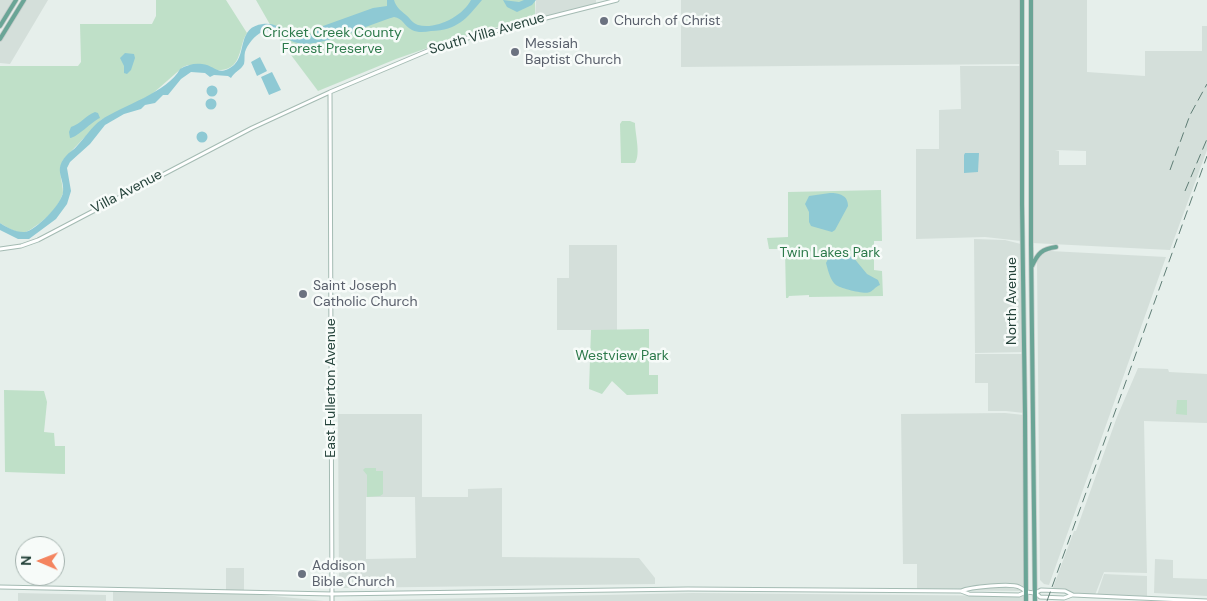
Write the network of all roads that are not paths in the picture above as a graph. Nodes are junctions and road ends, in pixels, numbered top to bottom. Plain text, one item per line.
1 (16, 0) edge
2 (24, 0) edge
3 (617, 0) edge
4 (1022, 0) edge
5 (1030, 0) edge
6 (0, 26) edge
7 (0, 39) edge
8 (330, 92) junction
9 (252, 128) joint
10 (1056, 246) dead end
11 (0, 249) edge
12 (1031, 268) junction
13 (0, 587) edge
14 (961, 591) junction
15 (1026, 592) junction
16 (1035, 593) junction
17 (332, 594) junction
18 (1073, 595) junction
19 (332, 601) edge
20 (1026, 601) edge
21 (1035, 601) edge
22 (1207, 601) edge

1 - 6 main road
2 - 7 main road
3 - 8 street, South Villa Avenue
4 - 15 main road, North Avenue
5 - 12 main road, North Avenue
8 - 9 street, South Villa Avenue
8 - 17 street, East Fullerton Avenue
9 - 11 street, Villa Avenue
10 - 12 main road
12 - 16 main road, North Avenue
13 - 17 street
14 - 15 street
14 - 15 street
14 - 17 street
15 - 16 street
15 - 20 main road, North Avenue
16 - 18 street
16 - 18 street
16 - 21 main road, North Avenue
17 - 19 street, East Fullerton Avenue
18 - 22 street

